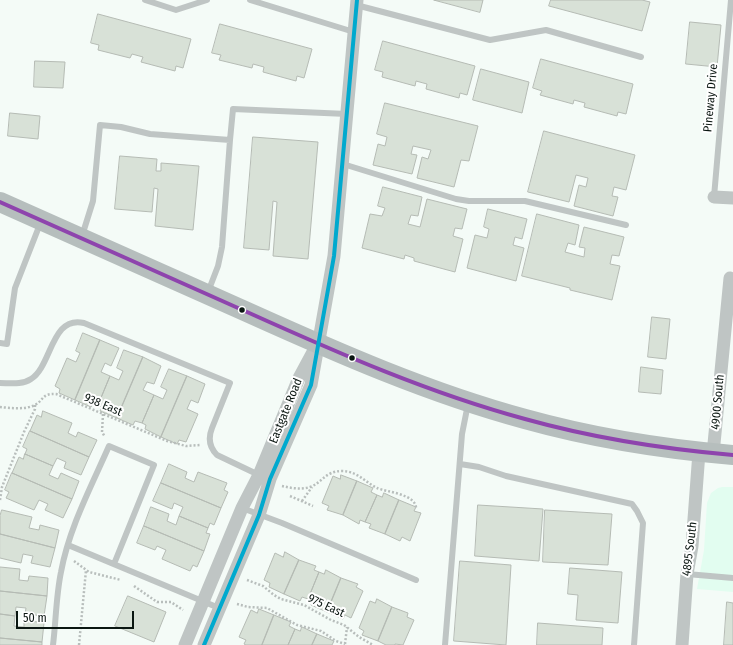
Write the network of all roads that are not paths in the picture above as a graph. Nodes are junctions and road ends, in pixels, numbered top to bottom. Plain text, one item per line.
1 (145, 0) edge
2 (207, 0) edge
3 (250, 0) edge
4 (731, 0) edge
5 (356, 3) edge
6 (354, 32) junction
7 (640, 57) dead end
8 (347, 114) junction
9 (230, 140) junction
10 (342, 164) junction
11 (714, 197) joint
12 (733, 198) edge
13 (0, 202) edge
14 (41, 220) junction
15 (626, 225) dead end
16 (82, 238) junction
17 (730, 278) dead end
18 (207, 294) junction
19 (0, 343) edge
20 (318, 343) junction
21 (0, 383) edge
22 (468, 402) junction
23 (706, 453) junction
24 (733, 455) edge
25 (460, 464) junction
26 (270, 480) junction
27 (242, 508) junction
28 (259, 515) junction
29 (68, 545) junction
30 (114, 564) junction
31 (687, 574) junction
32 (733, 578) edge
33 (416, 580) dead end
34 (203, 601) junction
35 (219, 608) junction
36 (53, 645) edge
37 (185, 645) edge
38 (204, 645) edge
39 (445, 645) edge
40 (634, 645) edge
41 (682, 645) edge

1 - 2 lane
3 - 6 lane
4 - 11 lane, Pineway Drive
5 - 6 street, Eastgate Road
5 - 7 lane
6 - 8 street, Eastgate Road
8 - 9 lane
8 - 10 street, Eastgate Road
9 - 16 lane
9 - 18 lane
10 - 15 lane
10 - 20 street, Eastgate Road
11 - 12 street
13 - 14 main road
14 - 16 main road
14 - 19 lane
16 - 18 main road
17 - 23 street, 4900 South
18 - 20 main road
20 - 22 main road
20 - 26 street, Eastgate Road
21 - 26 lane
22 - 23 main road
22 - 25 lane
23 - 24 main road
23 - 31 street, 4895 South
25 - 39 lane
25 - 40 lane
26 - 27 street, Eastgate Road
26 - 28 street, Eastgate Road
27 - 28 lane
27 - 34 street, Eastgate Road
28 - 33 lane
28 - 35 street, Eastgate Road
29 - 30 lane
29 - 30 lane
29 - 36 lane
30 - 34 lane
31 - 32 lane
31 - 41 street, 4895 South
34 - 35 lane
34 - 37 street, Eastgate Road
35 - 38 street, Eastgate Road

